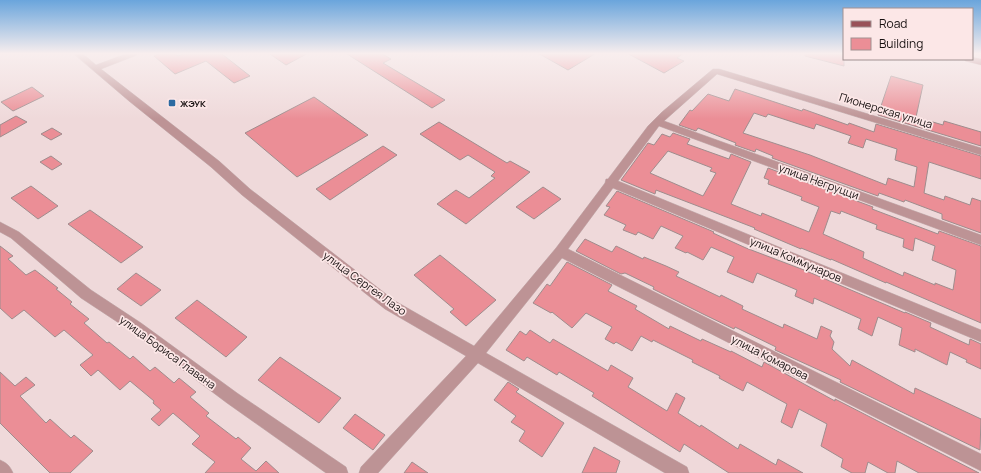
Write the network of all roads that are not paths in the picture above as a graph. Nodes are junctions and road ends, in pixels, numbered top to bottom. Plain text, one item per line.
1 (104, 75) edge
2 (711, 75) edge
3 (729, 75) edge
4 (658, 122) junction
5 (981, 152) edge
6 (610, 182) junction
7 (0, 226) edge
8 (981, 240) edge
9 (560, 251) junction
10 (981, 336) edge
11 (476, 355) junction
12 (981, 463) edge
13 (0, 468) edge
14 (5, 473) edge
15 (340, 473) edge
16 (367, 473) edge
17 (681, 473) edge

1 - 11 street, улица Сергея Лазо
2 - 4 street, Пионерская улица
3 - 5 street, Пионерская улица
4 - 6 street
4 - 8 street, улица Негруцци
6 - 9 street
6 - 10 street, улица Коммунаров
7 - 15 street, улица Бориса Главана
9 - 11 street
9 - 12 street, улица Комарова
11 - 16 street
11 - 17 street, улица Сергея Лазо
13 - 14 street

